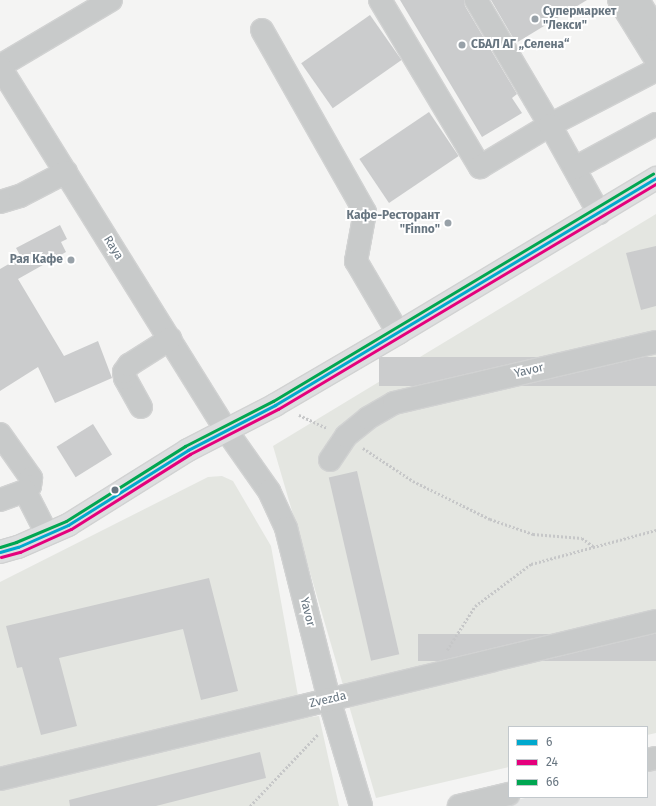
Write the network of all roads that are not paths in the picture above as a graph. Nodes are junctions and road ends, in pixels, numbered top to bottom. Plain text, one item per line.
1 (111, 0) edge
2 (380, 0) edge
3 (476, 0) edge
4 (619, 0) edge
5 (638, 0) edge
6 (262, 30) dead end
7 (656, 30) edge
8 (656, 60) edge
9 (0, 66) edge
10 (656, 70) edge
11 (656, 124) edge
12 (550, 125) junction
13 (575, 168) junction
14 (66, 172) junction
15 (656, 178) edge
16 (0, 202) edge
17 (599, 213) junction
18 (398, 333) junction
19 (170, 339) junction
20 (656, 342) edge
21 (141, 407) dead end
22 (226, 430) junction
23 (0, 434) edge
24 (330, 460) dead end
25 (25, 491) junction
26 (0, 500) edge
27 (47, 534) junction
28 (0, 552) edge
29 (656, 621) edge
30 (332, 708) junction
31 (0, 779) edge
32 (508, 794) edge
33 (361, 806) edge
34 (459, 806) edge

1 - 9 street
2 - 12 street
3 - 12 street
4 - 8 street
5 - 7 street
6 - 18 street
9 - 14 street, Raya
10 - 12 street
11 - 13 street
12 - 13 street
13 - 17 street
14 - 16 street
14 - 19 street, Raya
15 - 17 main road
17 - 18 main road
18 - 22 main road
19 - 21 street
19 - 22 street, Raya
20 - 24 street, Yavor
22 - 27 main road
22 - 30 street, Yavor
23 - 25 street
25 - 26 street
25 - 27 street
27 - 28 main road
29 - 30 street, Zvezda
30 - 31 street, Zvezda
30 - 33 street, Yavor
32 - 34 street

